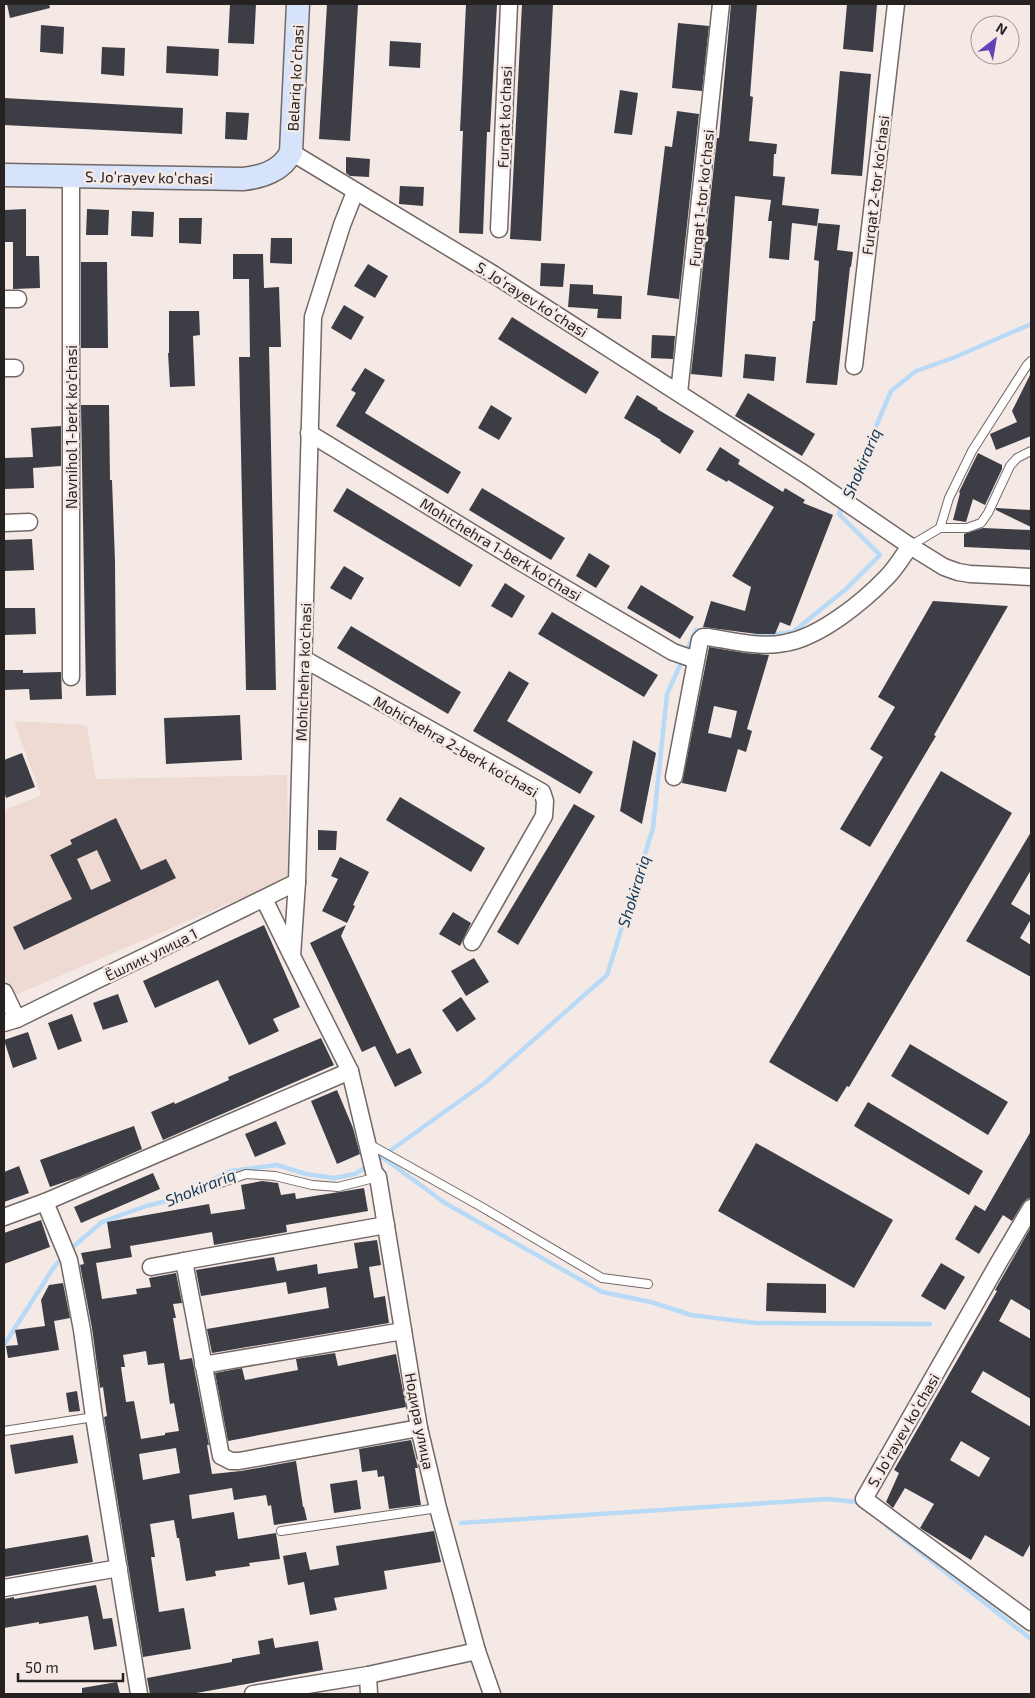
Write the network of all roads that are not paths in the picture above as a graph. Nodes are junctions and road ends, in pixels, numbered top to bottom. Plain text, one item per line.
1 (298, 4) edge
2 (509, 4) edge
3 (721, 4) edge
4 (896, 4) edge
5 (291, 152) junction
6 (4, 175) edge
7 (71, 176) junction
8 (356, 192) junction
9 (499, 229) dead end
10 (1031, 361) edge
11 (854, 366) dead end
12 (679, 393) junction
13 (309, 433) junction
14 (1031, 451) edge
15 (29, 522) dead end
16 (4, 523) edge
17 (940, 528) junction
18 (910, 546) junction
19 (1031, 577) edge
20 (304, 659) junction
21 (696, 660) junction
22 (71, 677) dead end
23 (674, 777) dead end
24 (297, 882) junction
25 (264, 898) junction
26 (472, 942) dead end
27 (292, 956) junction
28 (4, 992) edge
29 (10, 1021) edge
30 (350, 1071) junction
31 (367, 1143) junction
32 (376, 1174) junction
33 (215, 1185) dead end
34 (45, 1202) junction
35 (1031, 1208) edge
36 (4, 1217) edge
37 (386, 1225) junction
38 (184, 1261) junction
39 (151, 1267) dead end
40 (648, 1284) dead end
41 (403, 1331) junction
42 (203, 1365) junction
43 (94, 1417) junction
44 (419, 1428) junction
45 (4, 1431) edge
46 (438, 1508) junction
47 (281, 1531) dead end
48 (119, 1568) junction
49 (4, 1588) edge
50 (1031, 1622) edge
51 (477, 1651) junction
52 (368, 1675) junction
53 (140, 1694) edge
54 (253, 1694) edge
55 (369, 1694) edge
56 (492, 1694) edge

1 - 5 street, Belariq koʻchasi
2 - 9 street, Furqat ko'chasi
3 - 12 street, Furqat 1-tor ko'chasi
4 - 11 street, Furqat 2-tor ko'chasi
5 - 7 street, S. Joʻrayev koʻchasi
5 - 8 street, S. Joʻrayev koʻchasi
6 - 7 street, S. Joʻrayev koʻchasi
7 - 22 street, Navnihol 1-berk ko'chasi
8 - 12 street, S. Joʻrayev koʻchasi
8 - 13 street, Mohichehra ko'chasi
10 - 17 lane
12 - 18 street, S. Joʻrayev koʻchasi
13 - 20 street, Mohichehra ko'chasi
13 - 21 street, Mohichehra 1-berk ko'chasi
14 - 17 lane
15 - 16 street
17 - 18 lane
18 - 19 street, S. Joʻrayev koʻchasi
18 - 21 street
20 - 24 street, Mohichehra ko'chasi
20 - 26 street, Mohichehra 2-berk ko'chasi
21 - 23 street
24 - 25 street, Ёшлик улица 1
24 - 27 street, Mohichehra ko'chasi
25 - 27 street
25 - 29 street, Ёшлик улица 1
27 - 30 street
28 - 29 street
30 - 31 street
30 - 34 street
31 - 32 street, Нодира улица
31 - 40 lane
32 - 33 lane
32 - 37 street, Нодира улица
34 - 36 street
34 - 43 street
35 - 50 street, S. Joʻrayev koʻchasi
37 - 38 street
37 - 41 street, Нодира улица
38 - 39 street
38 - 42 street
41 - 42 street
41 - 44 street, Нодира улица
42 - 44 street
43 - 45 lane
43 - 48 street
44 - 46 street, Нодира улица
46 - 47 lane
46 - 51 street, Нодира улица
48 - 49 street
48 - 53 street
51 - 52 street
51 - 56 street, Нодира улица
52 - 54 street
52 - 55 street

